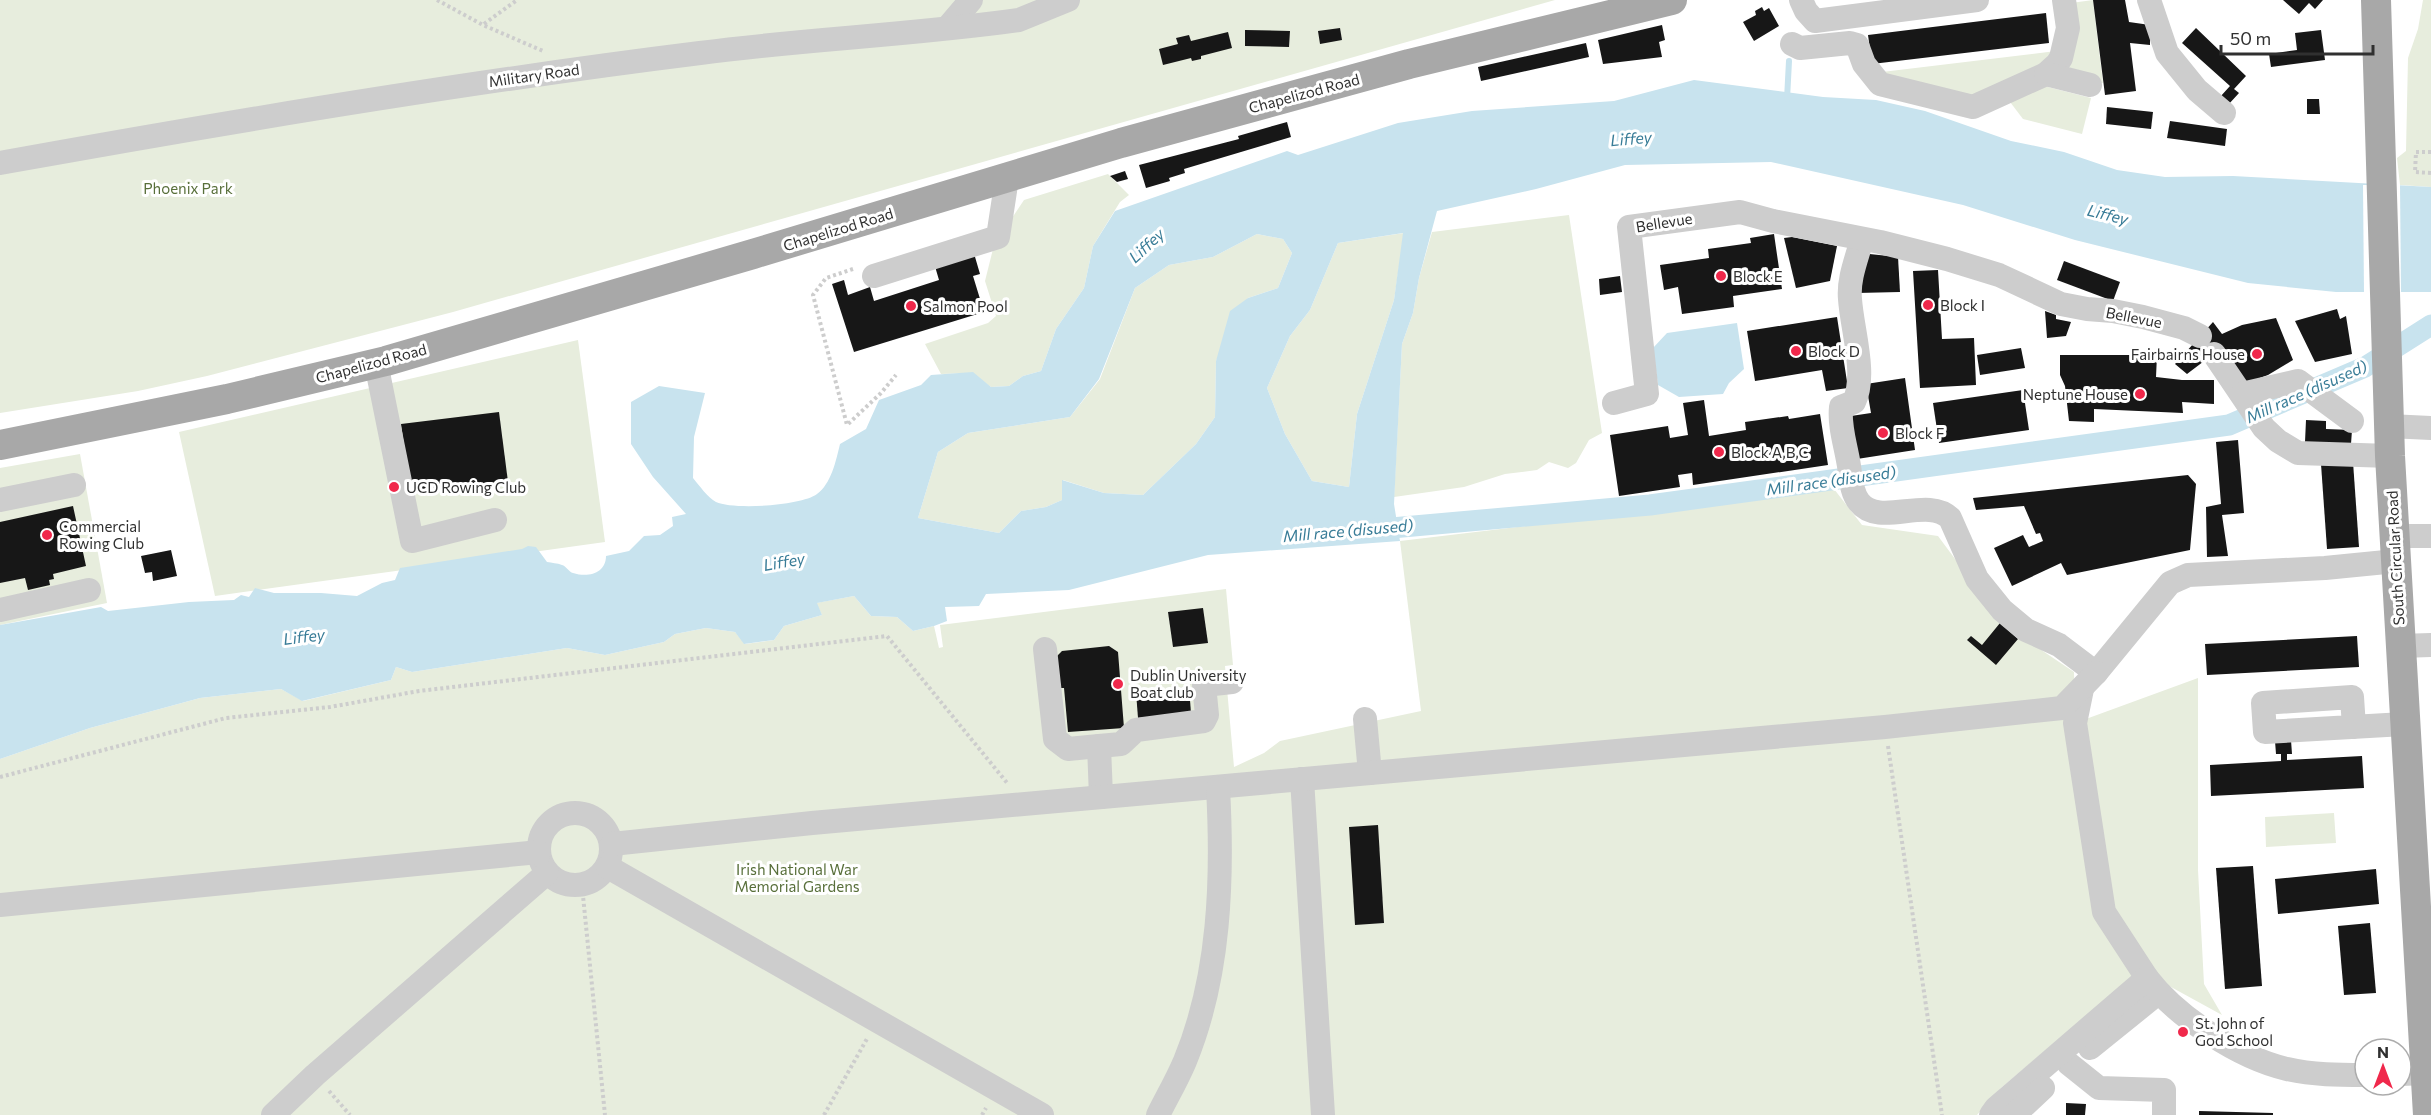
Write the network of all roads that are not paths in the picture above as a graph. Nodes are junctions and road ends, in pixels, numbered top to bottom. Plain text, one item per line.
1 (971, 0) edge
2 (1068, 0) edge
3 (1672, 0) edge
4 (1801, 0) edge
5 (1977, 0) edge
6 (2064, 0) edge
7 (2150, 0) edge
8 (2376, 0) edge
9 (948, 27) junction
10 (1792, 44) dead end
11 (2046, 74) junction
12 (2090, 85) dead end
13 (2224, 113) dead end
14 (0, 163) edge
15 (1007, 178) junction
16 (1862, 239) junction
17 (874, 276) road end
18 (376, 363) junction
19 (2244, 397) junction
20 (1614, 403) dead end
21 (2352, 421) dead end
22 (2389, 426) junction
23 (2431, 428) edge
24 (0, 445) edge
25 (2390, 456) junction
26 (74, 485) dead end
27 (0, 500) edge
28 (495, 520) dead end
29 (2431, 536) edge
30 (2395, 549) junction
31 (89, 590) dead end
32 (0, 610) edge
33 (2431, 645) edge
34 (2400, 646) junction
35 (1045, 649) dead end
36 (2089, 681) junction
37 (1232, 682) dead end
38 (1365, 719) dead end
39 (2404, 724) junction
40 (2354, 727) dead end
41 (1099, 746) junction
42 (1370, 773) junction
43 (1302, 779) junction
44 (1218, 788) junction
45 (1101, 797) junction
46 (610, 856) junction
47 (543, 862) junction
48 (0, 905) edge
49 (2426, 966) edge
50 (2153, 986) junction
51 (2069, 1064) junction
52 (2414, 1073) edge
53 (2353, 1075) edge
54 (273, 1115) edge
55 (1042, 1115) edge
56 (1158, 1115) edge
57 (1323, 1115) edge
58 (1991, 1115) edge
59 (2014, 1115) edge
60 (2164, 1115) edge
61 (2428, 1115) edge

1 - 9 street
2 - 9 street, Military Road
3 - 15 main road, Chapelizod Road
4 - 5 street
6 - 11 street
7 - 13 street
8 - 22 main road, South Circular Road
9 - 14 street, Military Road
10 - 11 street
11 - 12 street
15 - 17 street
15 - 18 main road, Chapelizod Road
16 - 19 street, Bellevue
16 - 20 street, Bellevue
16 - 36 street
18 - 24 main road, Chapelizod Road
18 - 28 street
19 - 21 street
19 - 25 street, Bellevue
22 - 23 street
22 - 25 main road, South Circular Road
25 - 30 main road, South Circular Road
26 - 27 street
29 - 30 street
30 - 34 main road, South Circular Road
30 - 36 street
31 - 32 street
33 - 34 street
34 - 39 main road, South Circular Road
35 - 41 street
36 - 42 street
36 - 50 street
37 - 41 street
38 - 42 street
39 - 40 street
39 - 49 main road, South Circular Road
41 - 45 street
42 - 43 street
43 - 44 street
43 - 57 street
44 - 45 street
44 - 56 street
45 - 46 street
46 - 47 street
46 - 47 street
46 - 55 street
47 - 48 street
47 - 54 street
49 - 52 main road, South Circular Road
50 - 51 street
50 - 53 street
50 - 58 street
51 - 59 street
51 - 60 street
52 - 61 main road, South Circular Road

